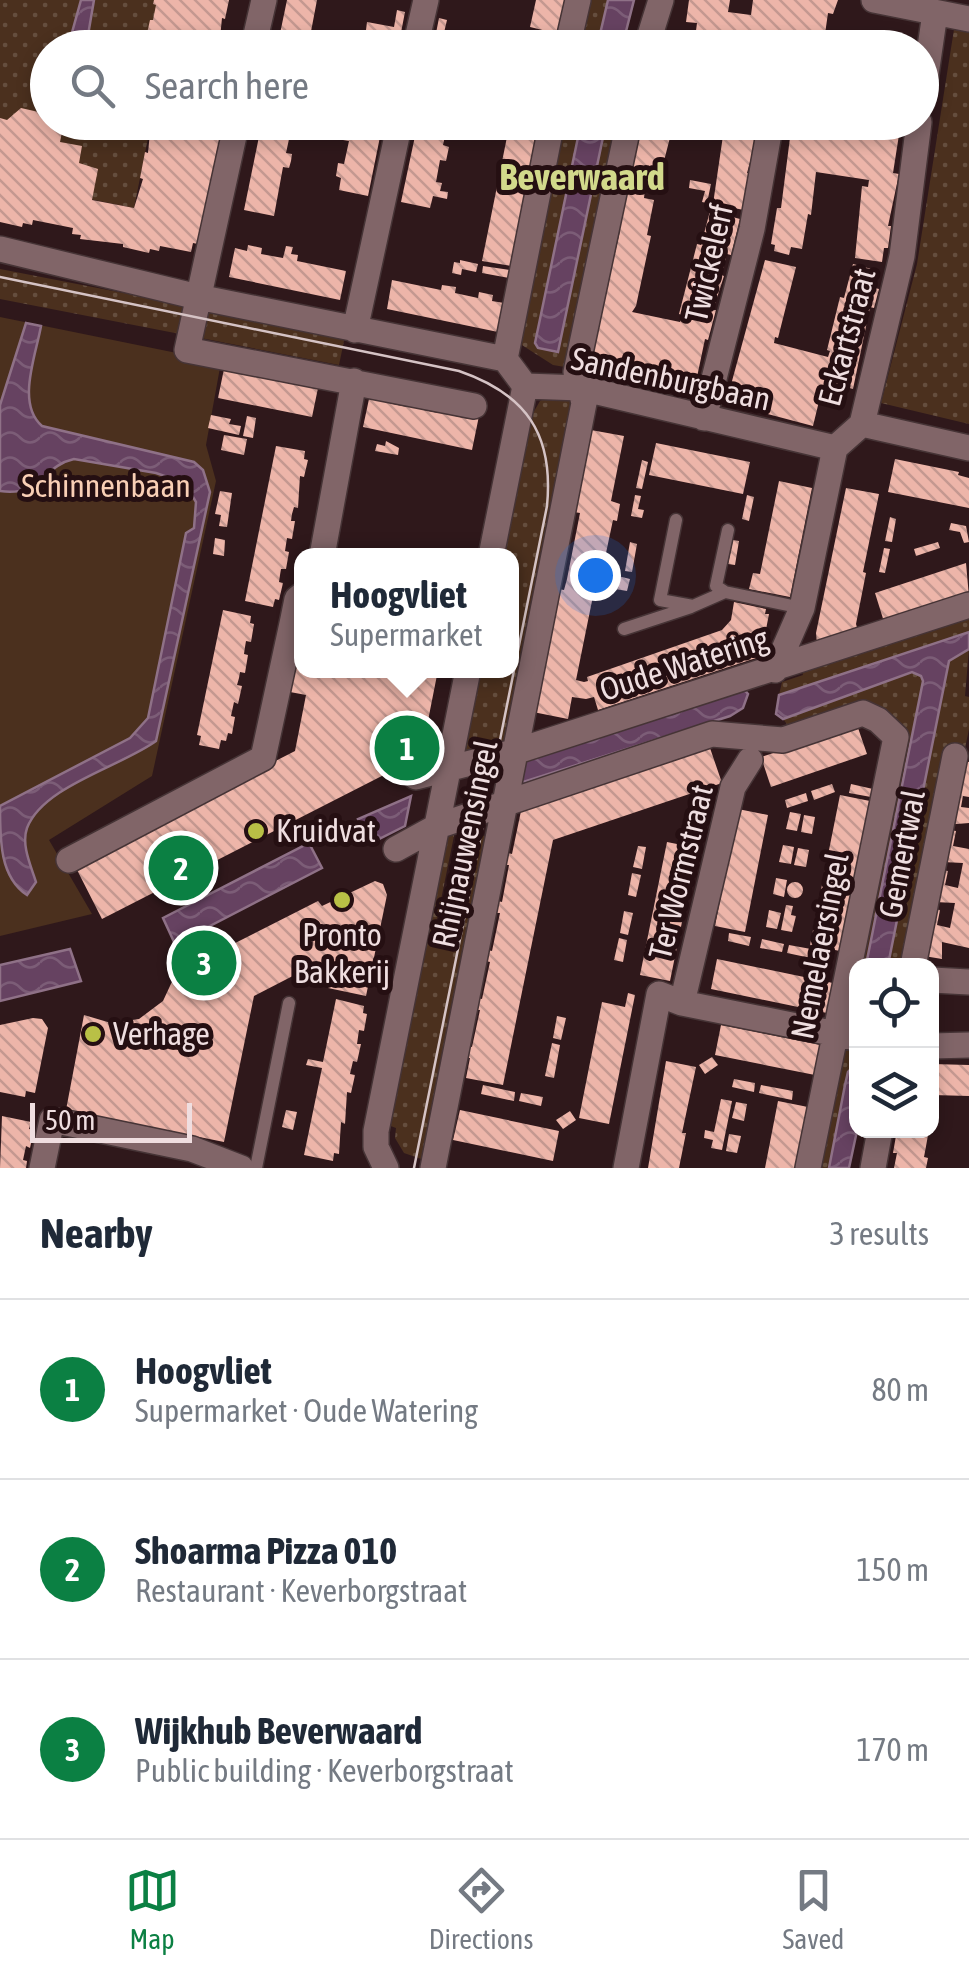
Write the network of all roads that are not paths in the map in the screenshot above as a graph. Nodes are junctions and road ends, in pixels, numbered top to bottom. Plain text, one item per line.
1 (264, 0) edge
2 (426, 0) edge
3 (578, 0) edge
4 (661, 0) edge
5 (874, 0) edge
6 (935, 13) junction
7 (969, 19) edge
8 (257, 30) edge
9 (420, 30) edge
10 (571, 30) edge
11 (652, 30) edge
12 (933, 30) edge
13 (233, 140) edge
14 (396, 140) edge
15 (548, 140) edge
16 (625, 140) edge
17 (768, 140) edge
18 (917, 140) edge
19 (0, 250) edge
20 (198, 297) junction
21 (355, 330) junction
22 (505, 359) junction
23 (354, 382) junction
24 (525, 386) junction
25 (582, 388) junction
26 (474, 406) dead end
27 (704, 418) junction
28 (862, 424) junction
29 (835, 448) junction
30 (969, 448) edge
31 (676, 520) dead end
32 (728, 530) dead end
33 (323, 548) edge
34 (493, 548) edge
35 (726, 592) junction
36 (969, 605) edge
37 (693, 606) junction
38 (802, 608) junction
39 (294, 611) edge
40 (624, 629) dead end
41 (775, 670) junction
42 (466, 678) edge
43 (518, 751) junction
44 (955, 756) dead end
45 (750, 760) dead end
46 (449, 770) junction
47 (416, 777) dead end
48 (505, 804) junction
49 (438, 826) junction
50 (396, 849) dead end
51 (69, 860) dead end
52 (915, 958) edge
53 (939, 980) edge
54 (969, 982) edge
55 (289, 1003) dead end
56 (682, 1003) junction
57 (846, 1036) edge
58 (969, 1045) edge
59 (939, 1046) edge
60 (879, 1138) edge
61 (190, 1158) edge
62 (380, 1166) edge
63 (42, 1168) edge
64 (240, 1168) edge
65 (256, 1168) edge
66 (433, 1168) edge
67 (626, 1168) edge
68 (808, 1168) edge
69 (873, 1168) edge

1 - 8 street
2 - 9 street
3 - 10 street
4 - 11 street
5 - 6 street
6 - 7 street
6 - 12 street
13 - 20 street
14 - 21 street
15 - 22 street
16 - 25 street, Rhijnauwensingel
17 - 27 street, Twickelerf
18 - 28 street, Eckartstraat
19 - 20 street
20 - 21 street
20 - 23 street
21 - 22 street
22 - 24 street, Sandenburgbaan
23 - 26 street
23 - 33 street
24 - 25 street, Sandenburgbaan
24 - 34 street
25 - 27 street, Sandenburgbaan
25 - 43 street, Rhijnauwensingel
27 - 29 street, Sandenburgbaan
28 - 29 street, Eckartstraat
28 - 30 street
29 - 38 street, Eckartstraat
31 - 37 lane
32 - 35 lane
35 - 37 lane
35 - 38 lane
36 - 41 street, Oude Watering
37 - 40 lane
38 - 41 street, Eckartstraat
39 - 51 street
41 - 43 street, Oude Watering
42 - 46 street, Rhijnauwensingel
43 - 46 street, Oude Watering
43 - 48 street, Rhijnauwensingel
44 - 52 street, Gemertwal
45 - 56 street, Ter Wormstraat
46 - 47 street, Oude Watering
46 - 49 street, Rhijnauwensingel
48 - 49 street
48 - 57 street, Nemelaersingel
48 - 66 street, Rhijnauwensingel
49 - 50 street
49 - 62 street, Rhijnauwensingel
53 - 54 street
55 - 65 lane
56 - 57 street, Ter Wormstraat
56 - 67 street, Ter Wormstraat
57 - 68 street, Nemelaersingel
58 - 59 street
60 - 69 street
61 - 63 street
61 - 64 street

